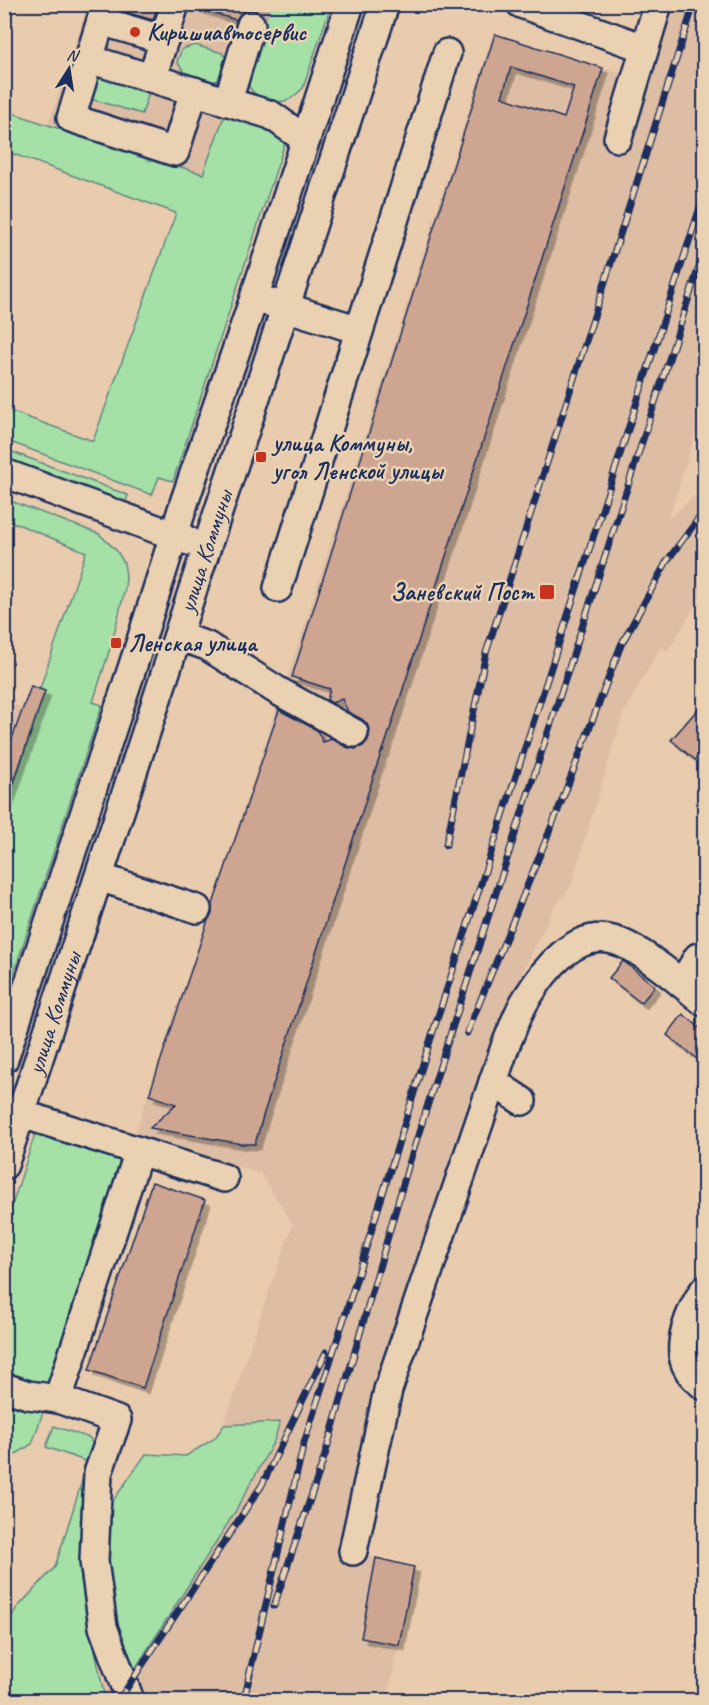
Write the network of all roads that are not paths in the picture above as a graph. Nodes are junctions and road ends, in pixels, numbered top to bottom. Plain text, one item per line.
1 (176, 4) edge
2 (350, 4) edge
3 (385, 4) edge
4 (522, 4) edge
5 (658, 4) edge
6 (103, 13) edge
7 (251, 25) tunnel mouth
8 (164, 40) junction
9 (644, 48) junction
10 (447, 54) dead end
11 (89, 59) junction
12 (152, 78) junction
13 (194, 91) junction
14 (228, 101) junction
15 (618, 138) dead end
16 (306, 140) junction
17 (254, 298) junction
18 (285, 308) junction
19 (359, 330) junction
20 (4, 473) edge
21 (174, 536) junction
22 (207, 548) junction
23 (278, 588) dead end
24 (178, 636) junction
25 (354, 734) dead end
26 (99, 877) junction
27 (197, 909) dead end
28 (698, 957) dead end
29 (682, 984) junction
30 (705, 1002) edge
31 (4, 1059) edge
32 (493, 1082) junction
33 (522, 1101) dead end
34 (13, 1111) edge
35 (140, 1151) junction
36 (4, 1165) edge
37 (224, 1178) dead end
38 (705, 1290) edge
39 (705, 1386) edge
40 (4, 1388) edge
41 (58, 1399) junction
42 (353, 1551) dead end
43 (130, 1701) edge

1 - 8 street
2 - 16 street, улица Коммуны
3 - 18 street, улица Коммуны
4 - 9 street
5 - 9 street
6 - 8 street
6 - 11 street
7 - 14 street
8 - 12 street
9 - 15 street
10 - 19 street
11 - 12 street
11 - 13 street
12 - 13 street
13 - 14 street
14 - 16 street
16 - 17 street, улица Коммуны
17 - 18 street
17 - 21 street, улица Коммуны
18 - 19 street
18 - 22 street, улица Коммуны
19 - 23 street
20 - 21 street
21 - 22 street
21 - 31 street, улица Коммуны
22 - 24 street, улица Коммуны
24 - 25 street
24 - 26 street, улица Коммуны
26 - 27 street
26 - 34 street, улица Коммуны
28 - 29 street
29 - 30 street
29 - 32 street
32 - 33 street
32 - 42 street
34 - 35 street
34 - 36 street, улица Коммуны
35 - 37 street
35 - 41 street
38 - 39 street
40 - 41 street
41 - 43 street

